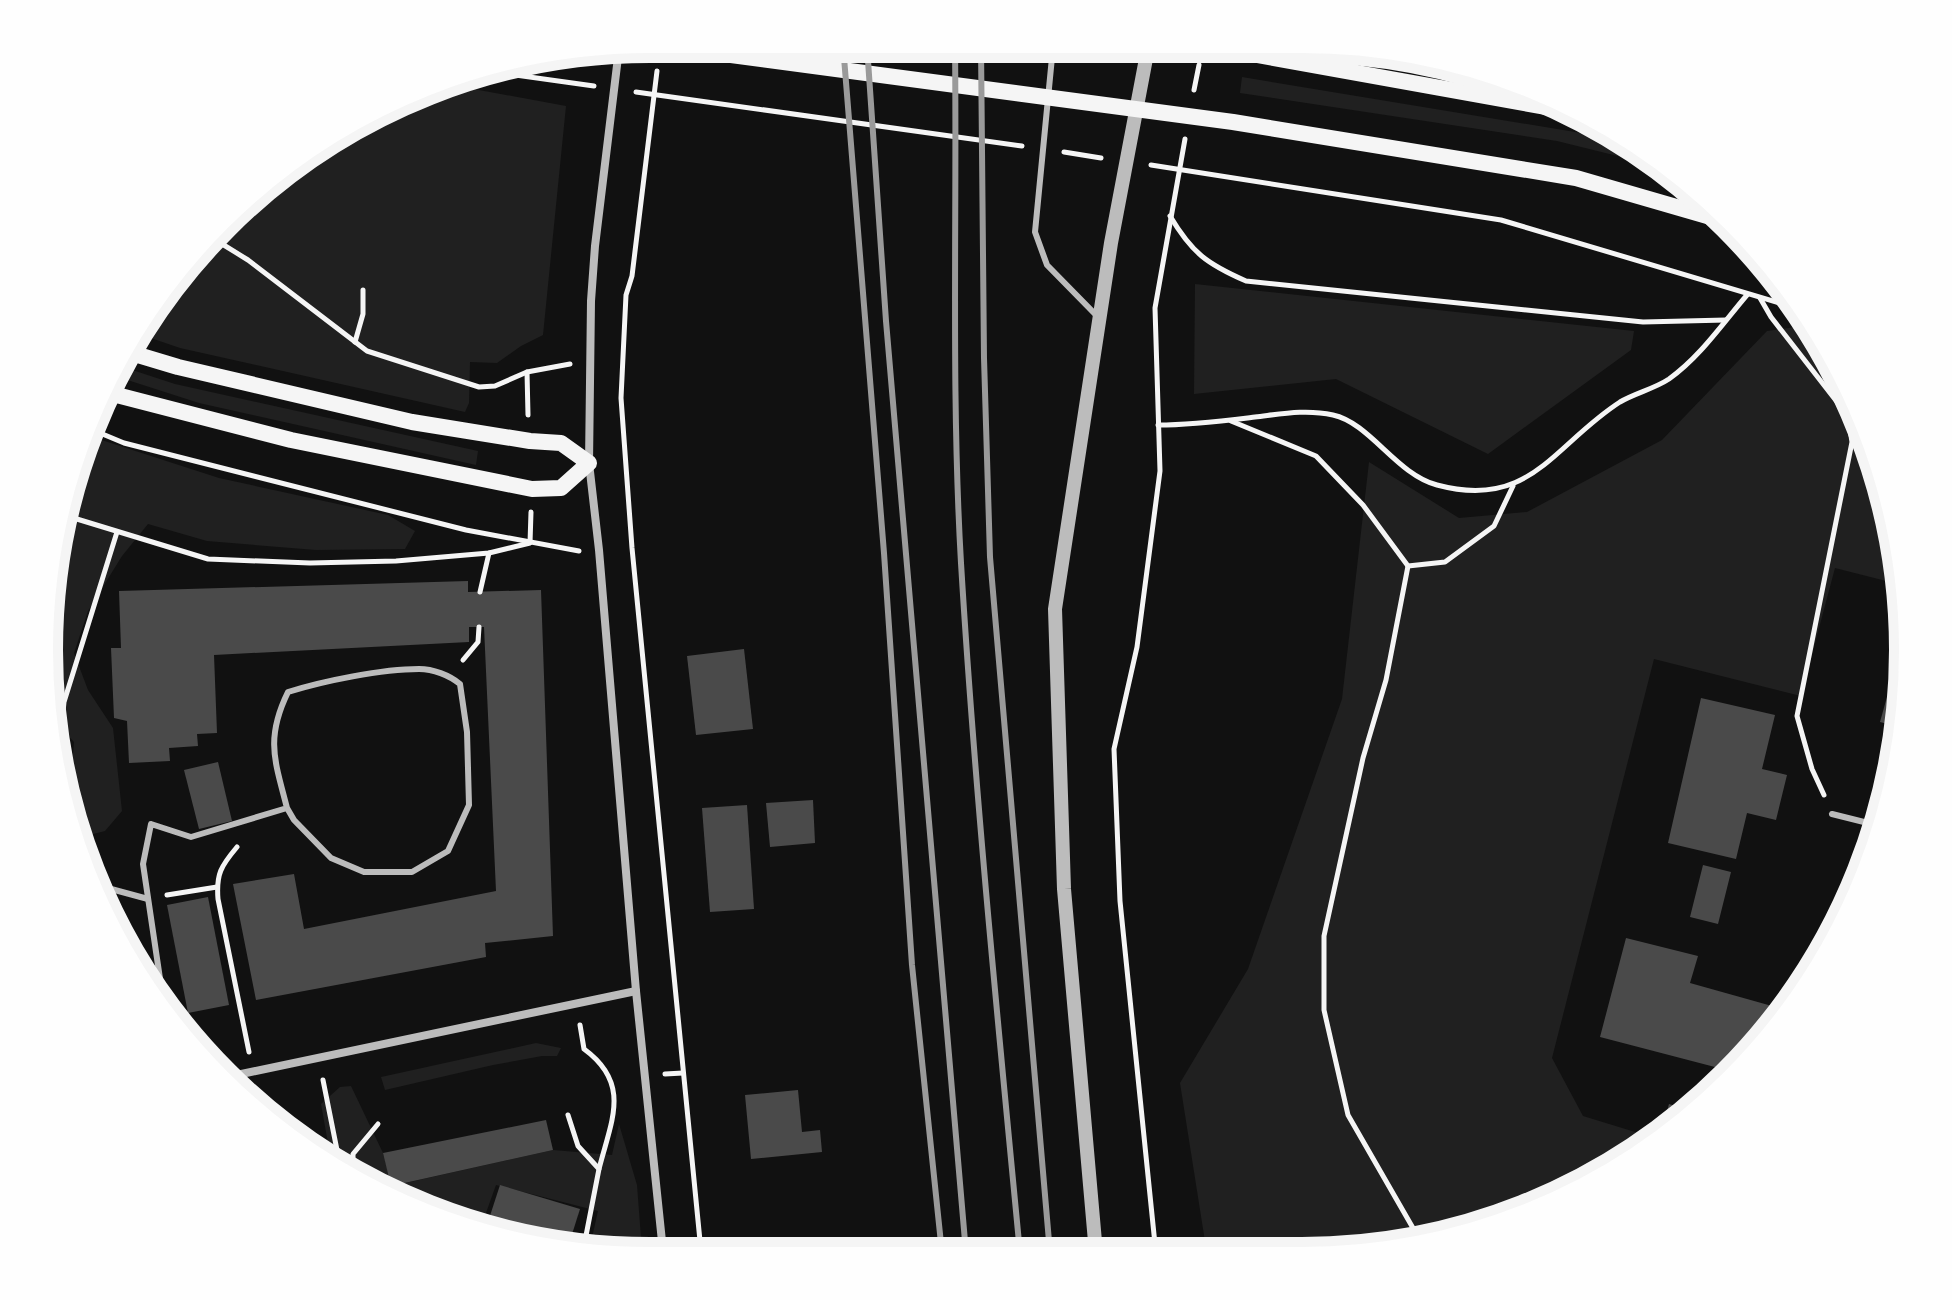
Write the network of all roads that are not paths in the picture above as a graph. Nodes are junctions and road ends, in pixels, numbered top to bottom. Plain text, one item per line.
1 (753, 58) edge
2 (1052, 58) edge
3 (1146, 58) edge
4 (1280, 58) edge
5 (618, 59) edge
6 (1532, 104) edge
7 (1702, 214) edge
8 (1099, 318) junction
9 (137, 355) edge
10 (116, 395) edge
11 (589, 463) junction
12 (287, 808) junction
13 (1832, 814) road end
14 (1868, 823) edge
15 (108, 888) edge
16 (148, 899) junction
17 (161, 983) edge
18 (636, 991) junction
19 (238, 1075) edge
20 (662, 1242) edge
21 (1095, 1242) edge

1 - 7 main road
2 - 8 lane
3 - 8 street
4 - 6 main road
5 - 11 street
8 - 21 street
9 - 11 main road
10 - 11 main road
11 - 18 street
12 - 12 lane
12 - 16 lane
13 - 14 lane
15 - 16 lane
16 - 17 lane
18 - 19 street
18 - 20 street

